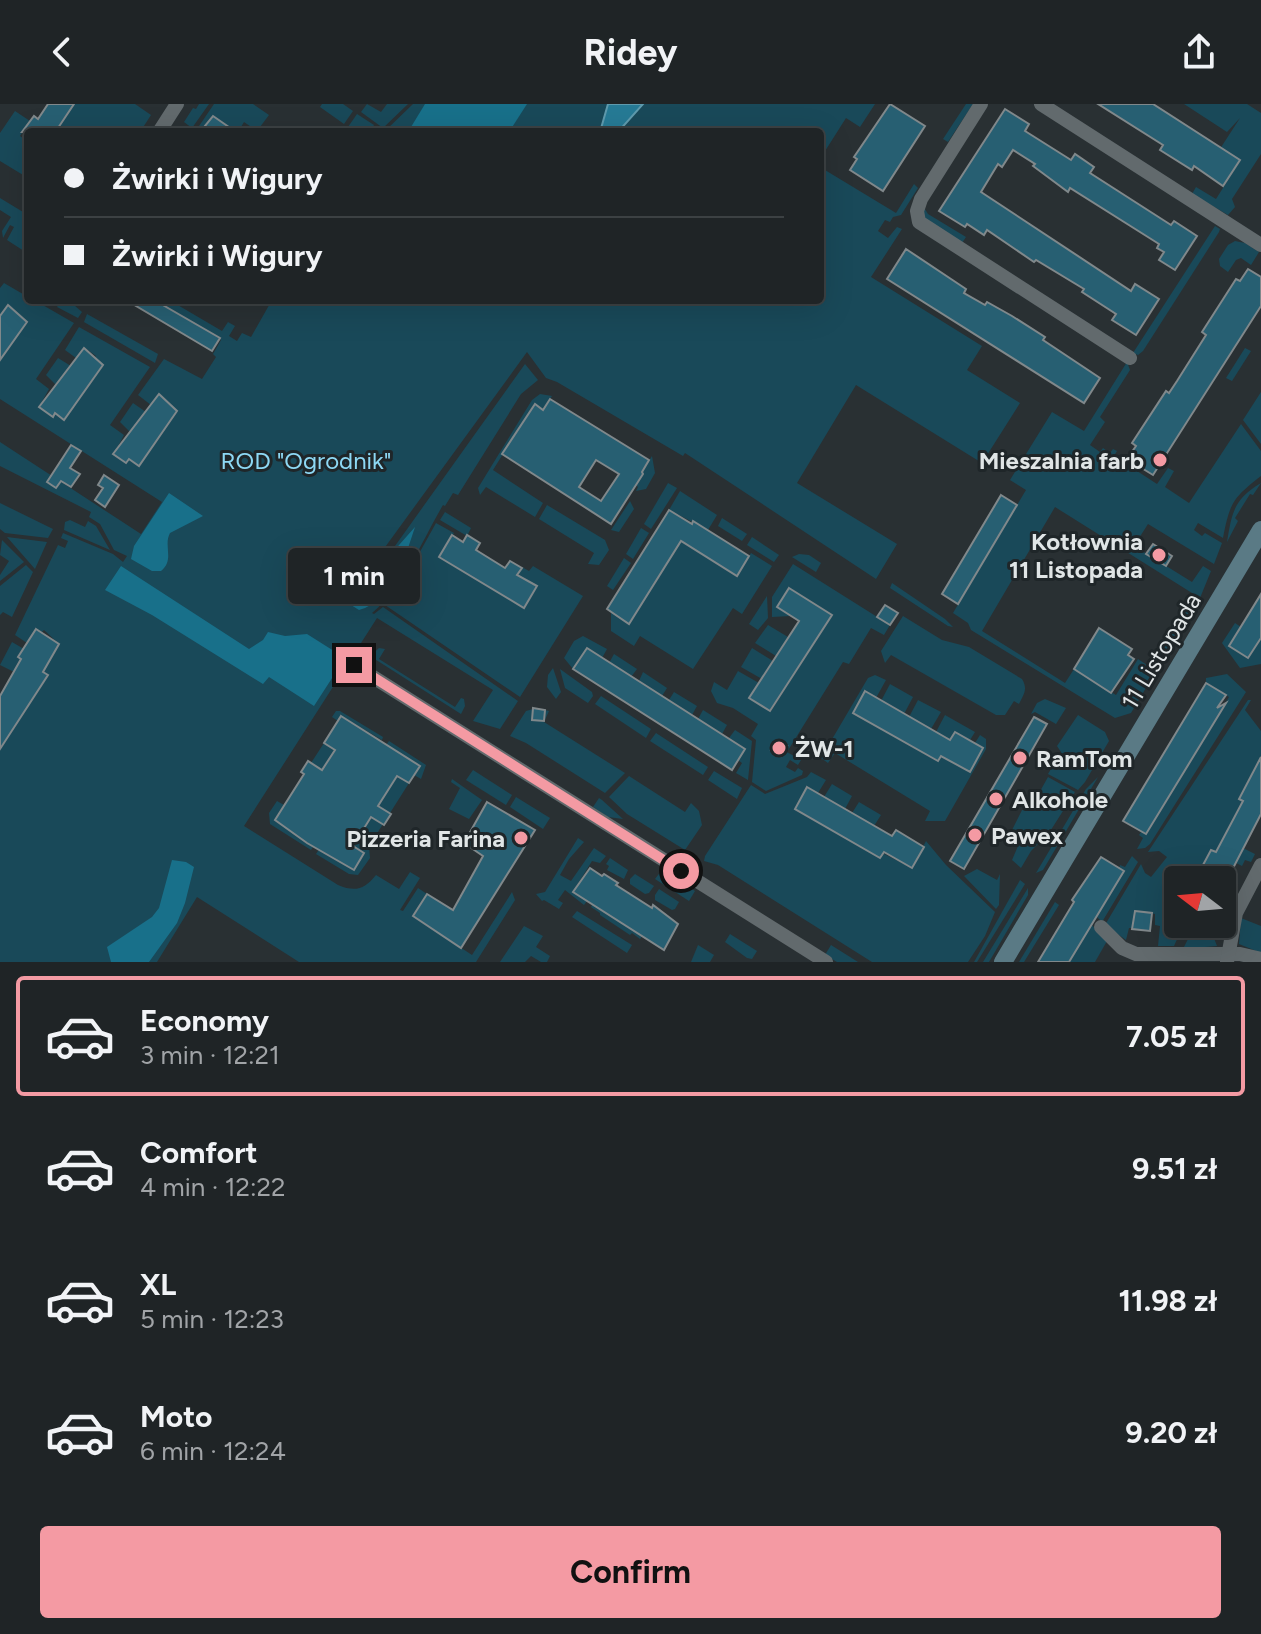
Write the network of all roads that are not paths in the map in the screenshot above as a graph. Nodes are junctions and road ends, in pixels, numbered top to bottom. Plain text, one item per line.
1 (177, 104) edge
2 (981, 104) edge
3 (1041, 104) edge
4 (162, 128) edge
5 (1261, 245) edge
6 (1130, 358) dead end
7 (1261, 530) edge
8 (354, 665) dead end
9 (1261, 865) edge
10 (1101, 927) dead end
11 (1227, 958) edge
12 (1261, 959) edge
13 (826, 962) edge
14 (1003, 962) edge

1 - 4 street
2 - 6 street
3 - 5 street
7 - 14 main road, 11 Listopada
8 - 13 street
9 - 11 street
10 - 11 street
11 - 12 street

